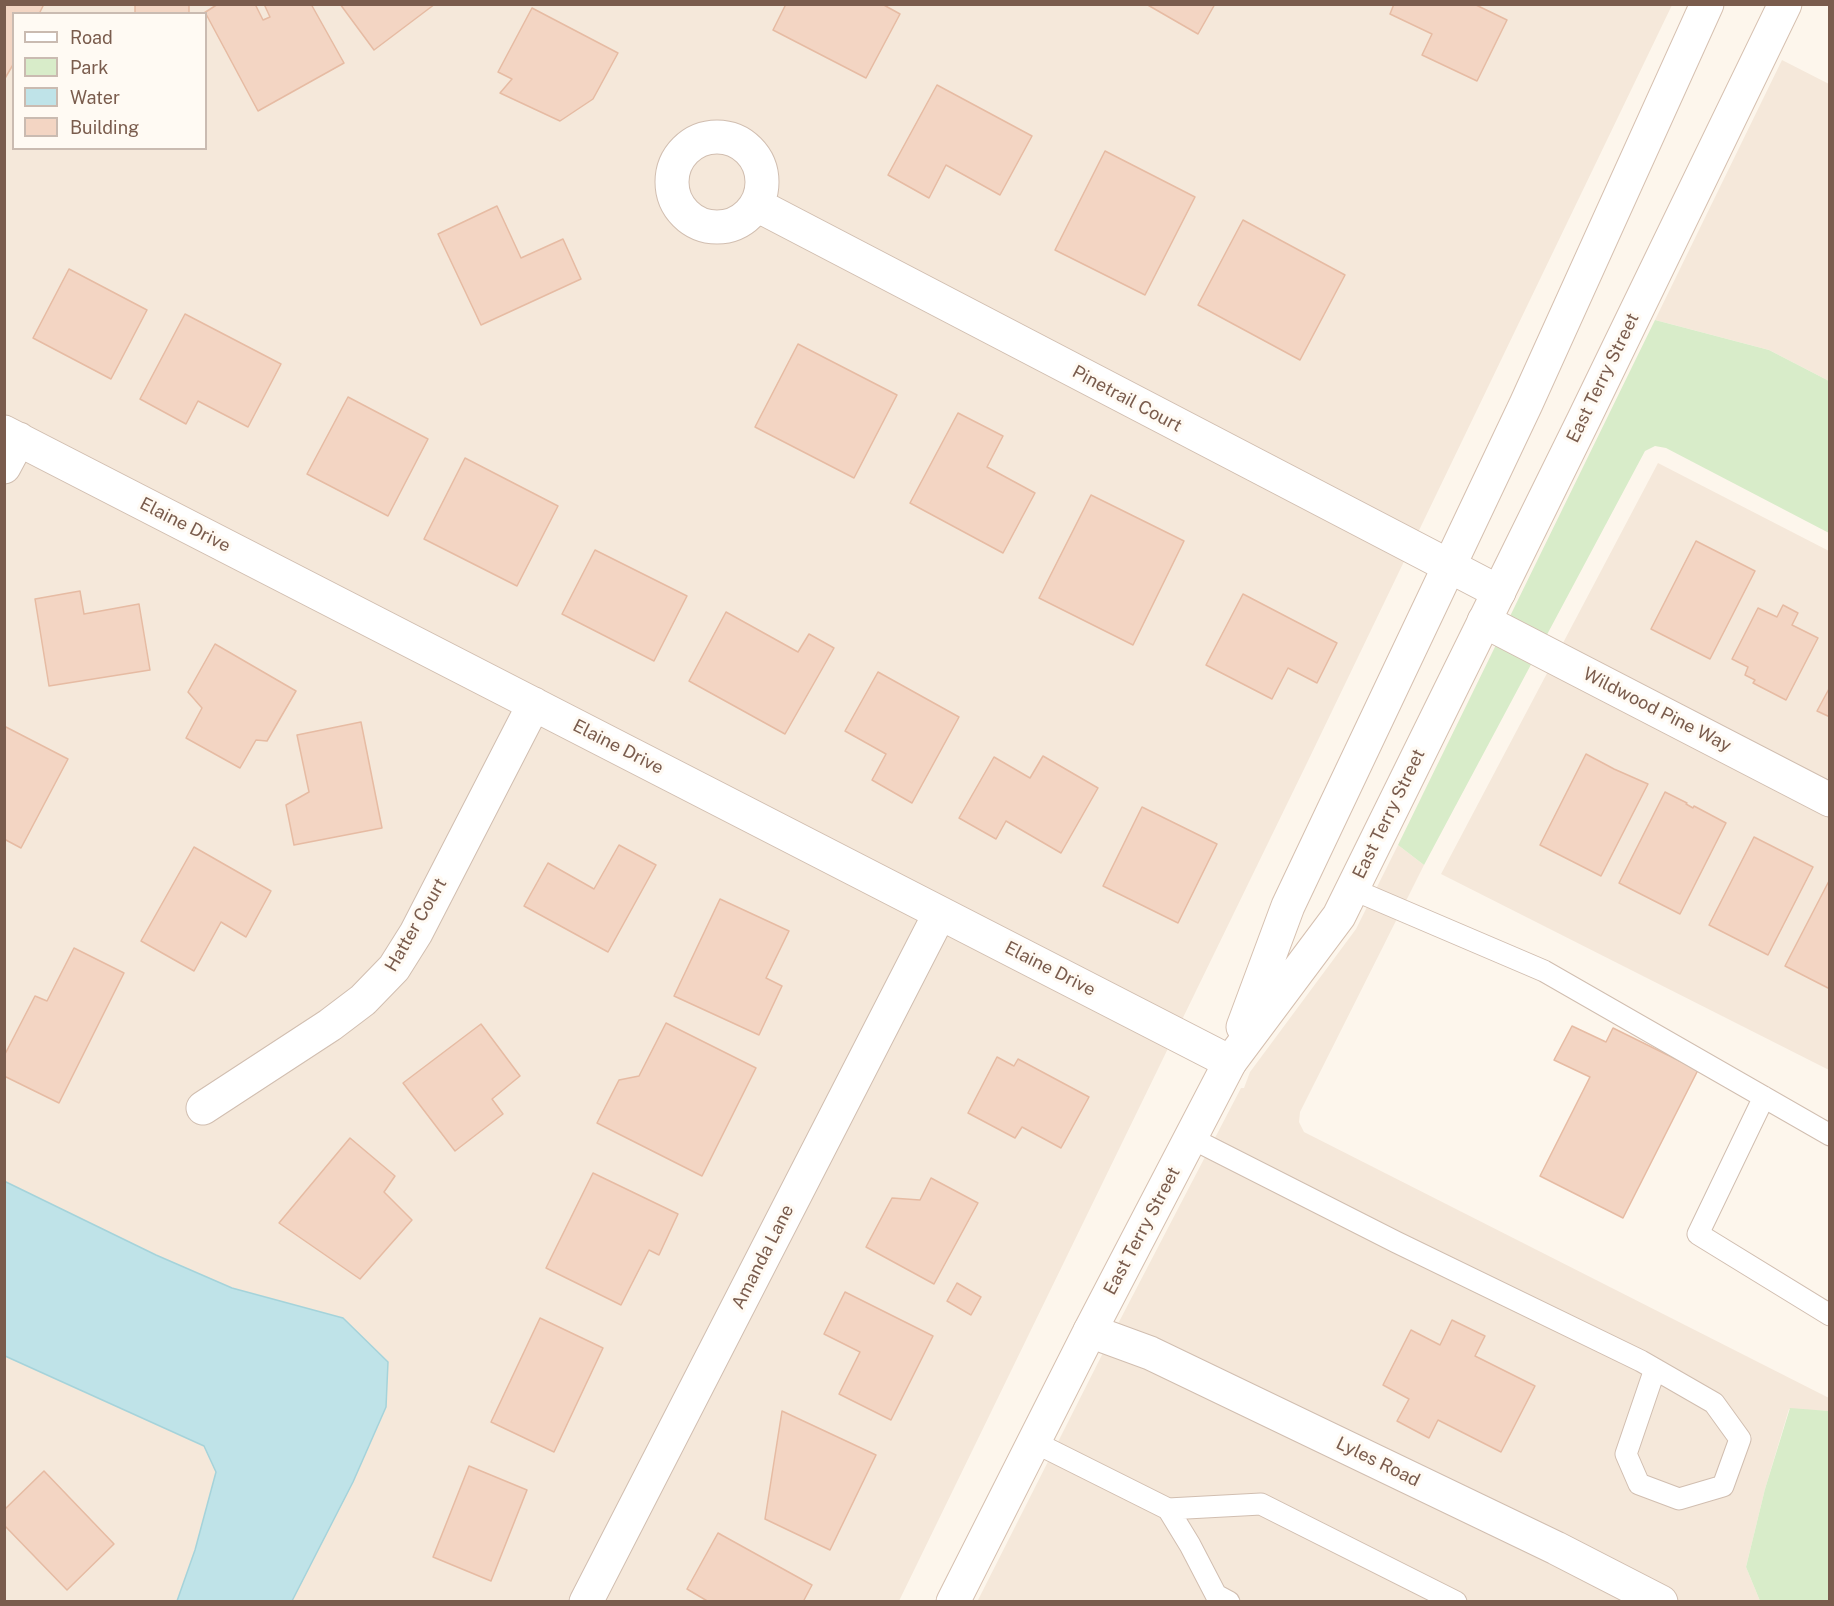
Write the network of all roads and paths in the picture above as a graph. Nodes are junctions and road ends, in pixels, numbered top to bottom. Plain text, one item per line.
1 (1707, 4) edge
2 (1785, 4) edge
3 (757, 205) dead end
4 (9, 446) edge
5 (1449, 566) junction
6 (1498, 592) junction
7 (1484, 621) junction
8 (534, 704) junction
9 (1830, 800) edge
10 (1352, 889) junction
11 (940, 913) junction
12 (1230, 1062) junction
13 (1764, 1096) junction
14 (203, 1108) dead end
15 (1830, 1134) edge
16 (1191, 1137) junction
17 (1830, 1315) edge
18 (1090, 1331) junction
19 (1655, 1369) junction
20 (1034, 1442) junction
21 (1168, 1509) junction
22 (586, 1602) edge
23 (953, 1602) edge
24 (1229, 1602) edge
25 (1456, 1602) edge
26 (1661, 1602) edge

1 - 5 street
2 - 6 street, East Terry Street
3 - 5 street, Pinetrail Court
4 - 8 street, Elaine Drive
5 - 6 street, Pinetrail Court
5 - 12 street
6 - 7 street, East Terry Street
7 - 9 street, Wildwood Pine Way
7 - 10 street, East Terry Street
8 - 11 street, Elaine Drive
8 - 14 street, Hatter Court
10 - 12 street, East Terry Street
10 - 13 lane
11 - 12 street, Elaine Drive
11 - 22 street, Amanda Lane
12 - 16 street, East Terry Street
13 - 15 lane
13 - 17 lane
16 - 18 street, East Terry Street
16 - 19 lane
18 - 20 street, East Terry Street
18 - 26 street, Lyles Road
19 - 19 lane
20 - 21 lane
20 - 23 street, East Terry Street
21 - 24 lane
21 - 25 lane

